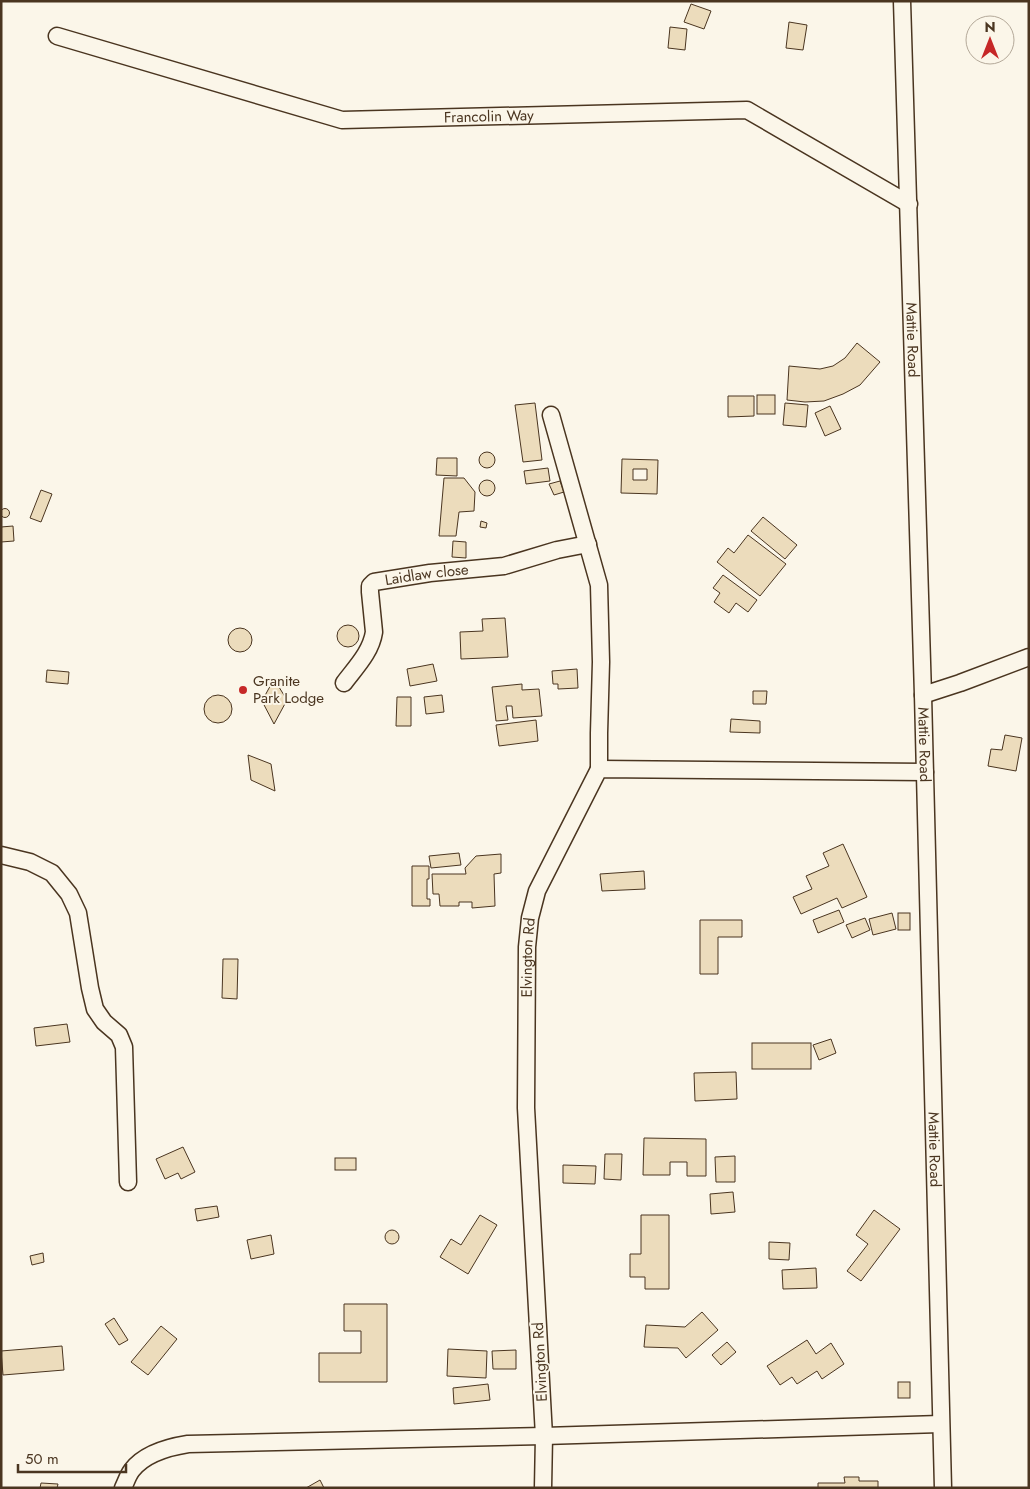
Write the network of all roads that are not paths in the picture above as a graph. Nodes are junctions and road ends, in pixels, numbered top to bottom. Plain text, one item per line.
1 (902, 1) edge
2 (57, 36) dead end
3 (909, 204) junction
4 (551, 415) dead end
5 (588, 544) junction
6 (1029, 657) edge
7 (344, 683) dead end
8 (923, 695) junction
9 (599, 769) junction
10 (925, 772) junction
11 (1, 856) edge
12 (128, 1182) dead end
13 (940, 1424) junction
14 (544, 1436) junction
15 (123, 1488) edge
16 (543, 1488) edge
17 (942, 1488) edge

1 - 3 street, Mattie Road
2 - 3 street, Francolin Way
3 - 8 street, Mattie Road
4 - 5 street
5 - 7 street, Laidlaw close
5 - 9 street
6 - 8 street
8 - 10 street, Mattie Road
9 - 10 street
9 - 14 street, Elvington Rd
10 - 13 street, Mattie Road
11 - 12 street
13 - 14 street
13 - 17 street, Mattie Road
14 - 15 street
14 - 16 street, Elvington Rd

